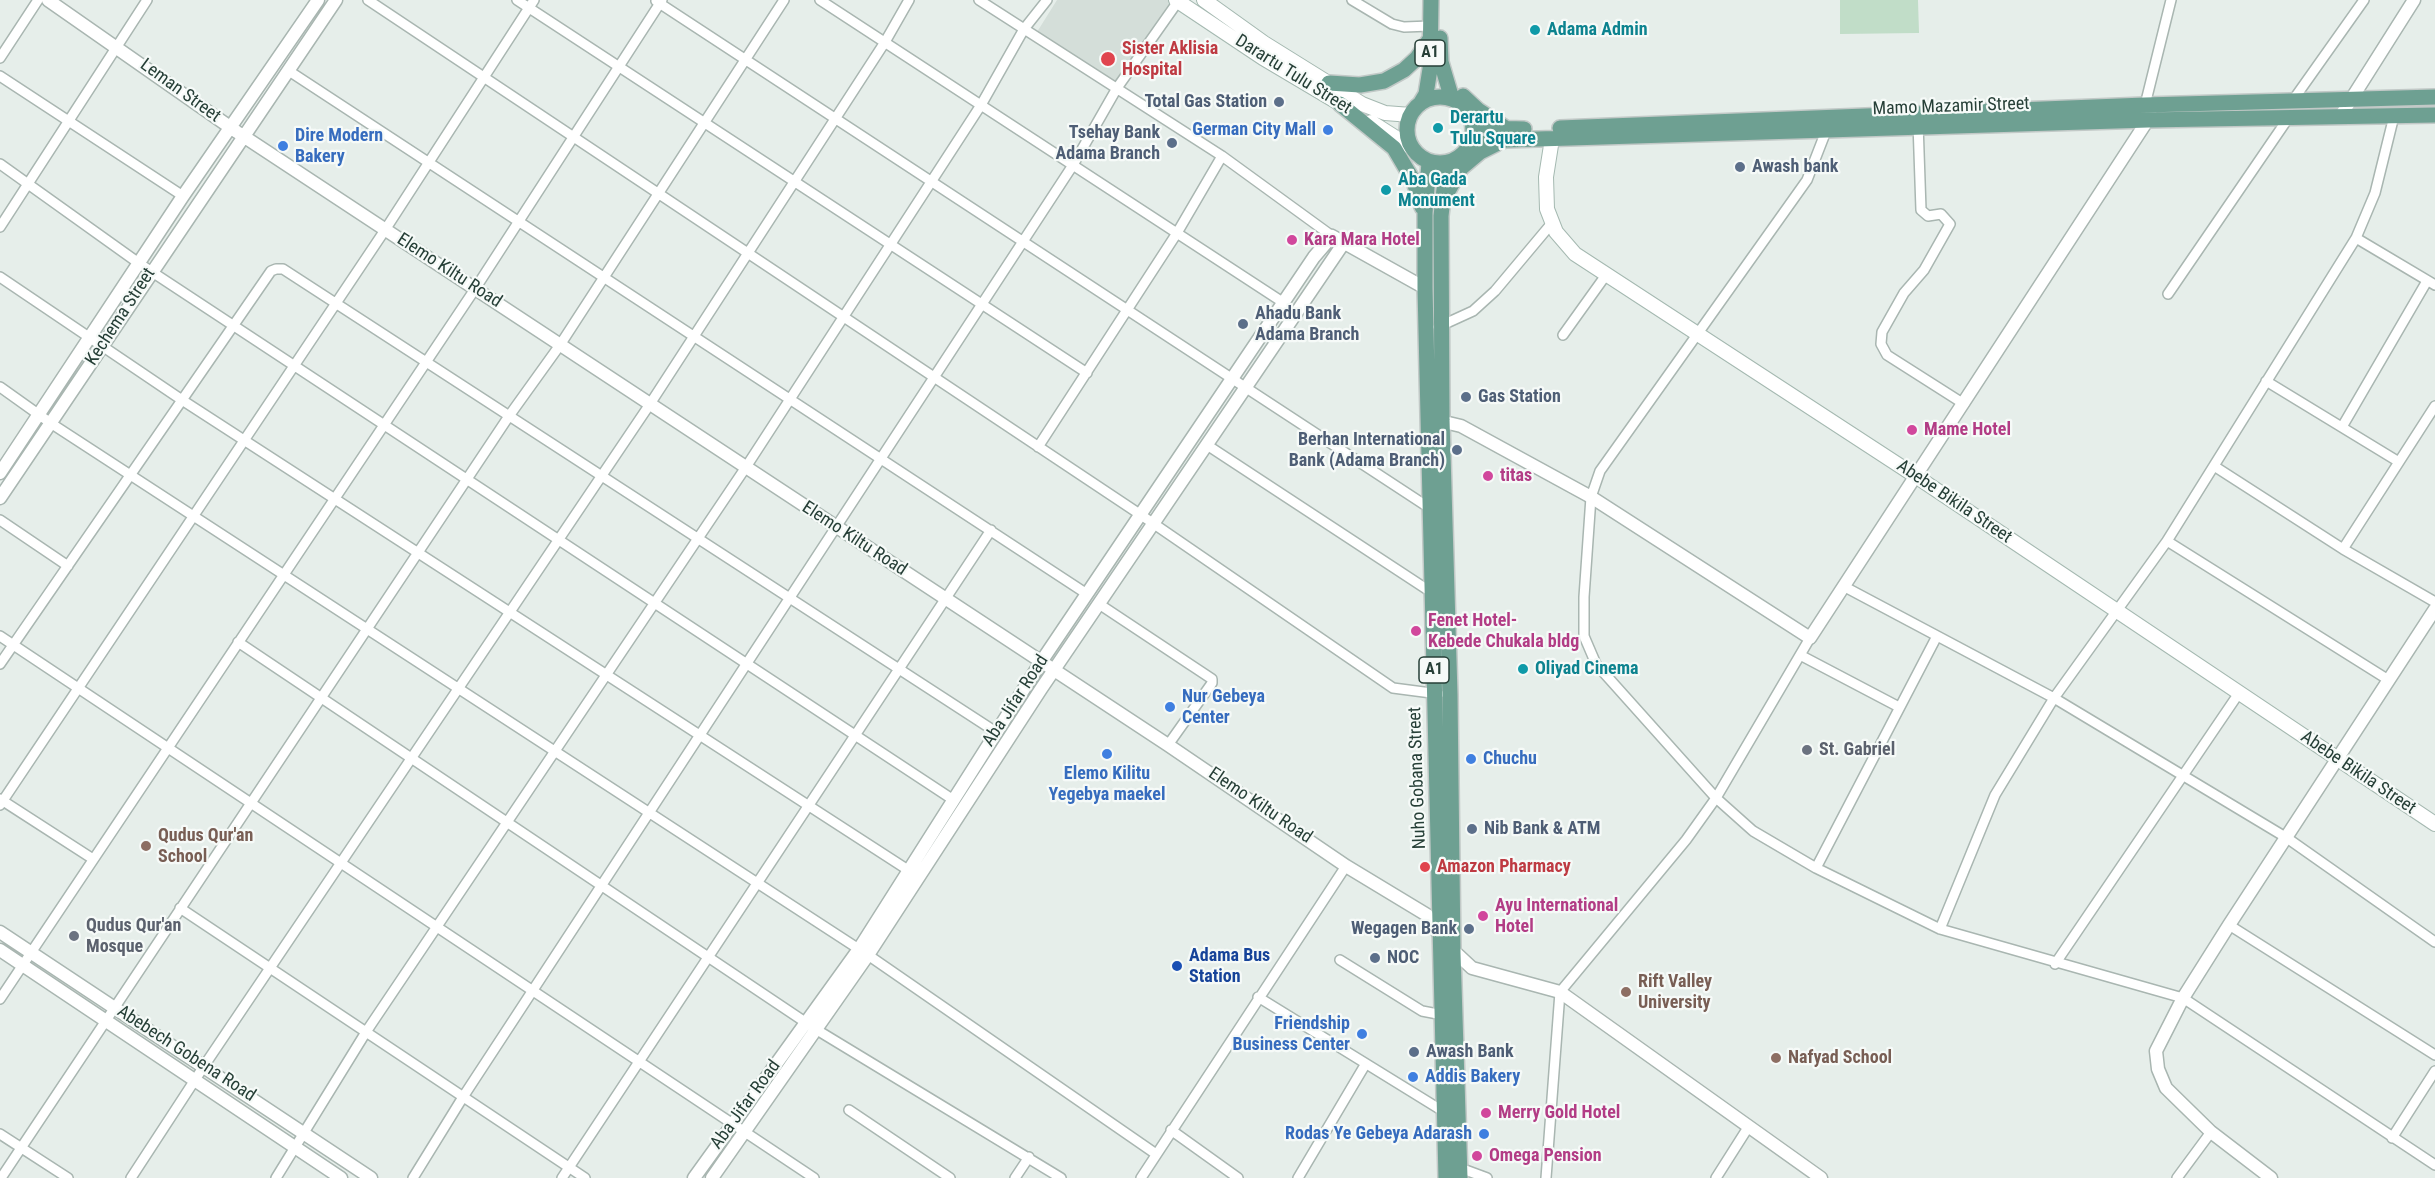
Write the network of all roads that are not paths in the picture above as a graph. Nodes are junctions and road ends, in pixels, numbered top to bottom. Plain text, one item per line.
1 (38, 0) edge
2 (48, 0) edge
3 (147, 0) edge
4 (318, 0) edge
5 (336, 0) edge
6 (368, 0) edge
7 (517, 0) edge
8 (784, 0) edge
9 (820, 0) edge
10 (909, 0) edge
11 (979, 0) edge
12 (1047, 0) edge
13 (1204, 0) edge
14 (1352, 0) edge
15 (1431, 0) edge
16 (1441, 0) edge
17 (2171, 0) edge
18 (2364, 0) edge
19 (2414, 0) edge
20 (659, 1) edge
21 (1178, 1) edge
22 (532, 4) edge
23 (1024, 29) junction
24 (1430, 32) junction
25 (885, 42) junction
26 (117, 46) junction
27 (0, 58) edge
28 (745, 59) junction
29 (1441, 62) junction
30 (619, 67) junction
31 (288, 71) junction
32 (0, 76) edge
33 (484, 78) junction
34 (1329, 82) junction
35 (1117, 88) junction
36 (2435, 97) edge
37 (1452, 99) junction
38 (2351, 101) junction
39 (1340, 104) junction
40 (981, 105) junction
41 (1416, 110) junction
42 (2150, 110) junction
43 (2290, 110) junction
44 (2435, 115) edge
45 (2394, 116) junction
46 (2340, 117) junction
47 (835, 118) junction
48 (1471, 120) junction
49 (69, 121) junction
50 (1917, 121) junction
51 (704, 123) junction
52 (1827, 124) junction
53 (231, 128) junction
54 (1570, 133) junction
55 (1507, 135) junction
56 (244, 136) junction
57 (573, 137) junction
58 (1552, 139) junction
59 (1469, 146) junction
60 (1412, 148) junction
61 (1222, 156) junction
62 (1429, 162) junction
63 (429, 163) junction
64 (1447, 163) junction
65 (0, 164) edge
66 (1073, 165) junction
67 (794, 181) junction
68 (931, 181) junction
69 (28, 183) junction
70 (658, 194) junction
71 (183, 196) junction
72 (1442, 204) junction
73 (1425, 213) junction
74 (518, 221) junction
75 (1552, 223) junction
76 (0, 227) edge
77 (385, 230) junction
78 (1177, 233) junction
79 (1332, 236) junction
80 (2356, 238) junction
81 (1023, 241) junction
82 (890, 244) junction
83 (1343, 244) junction
84 (748, 253) junction
85 (140, 264) junction
86 (151, 271) junction
87 (1606, 275) junction
88 (0, 277) edge
89 (604, 277) junction
90 (2431, 283) edge
91 (1425, 288) junction
92 (475, 289) junction
93 (2168, 294) dead end
94 (335, 303) junction
95 (1284, 303) junction
96 (982, 304) junction
97 (1127, 310) junction
98 (843, 317) junction
99 (233, 326) junction
100 (1442, 327) junction
101 (1426, 328) junction
102 (1563, 334) dead end
103 (1698, 335) junction
104 (694, 336) junction
105 (89, 338) junction
106 (560, 345) junction
107 (103, 347) junction
108 (425, 361) junction
109 (294, 365) junction
110 (1086, 373) junction
111 (935, 378) junction
112 (1234, 379) junction
113 (2266, 381) junction
114 (0, 387) edge
115 (1247, 388) junction
116 (790, 399) junction
117 (182, 400) junction
118 (650, 404) junction
119 (1964, 404) junction
120 (2435, 406) edge
121 (40, 415) junction
122 (509, 416) junction
123 (1435, 420) junction
124 (52, 424) junction
125 (383, 424) junction
126 (2342, 427) junction
127 (244, 440) junction
128 (1208, 445) junction
129 (1038, 447) junction
130 (882, 459) junction
131 (2399, 462) junction
132 (2214, 466) junction
133 (746, 467) junction
134 (0, 473) edge
135 (130, 475) junction
136 (601, 477) junction
137 (1917, 477) junction
138 (467, 480) junction
139 (1591, 496) junction
140 (0, 498) edge
141 (333, 499) junction
142 (1431, 509) junction
143 (1141, 515) junction
144 (193, 516) junction
145 (0, 520) edge
146 (1154, 524) junction
147 (838, 527) junction
148 (991, 530) junction
149 (697, 539) junction
150 (558, 540) junction
151 (2167, 541) junction
152 (2343, 549) junction
153 (417, 553) junction
154 (68, 566) junction
155 (283, 574) junction
156 (1845, 587) junction
157 (1087, 594) junction
158 (1434, 594) junction
159 (946, 599) junction
160 (790, 600) junction
161 (2435, 602) edge
162 (654, 603) junction
163 (1099, 604) junction
164 (2435, 609) edge
165 (2118, 612) junction
166 (509, 613) junction
167 (367, 629) junction
168 (0, 636) edge
169 (1937, 636) junction
170 (1810, 638) junction
171 (238, 642) junction
172 (13, 645) junction
173 (1800, 655) junction
174 (1041, 662) junction
175 (0, 664) edge
176 (747, 665) junction
177 (899, 670) junction
178 (1054, 670) junction
179 (606, 675) junction
180 (2387, 679) junction
181 (78, 688) junction
182 (458, 689) junction
183 (2239, 693) junction
184 (1442, 694) junction
185 (321, 697) junction
186 (2054, 698) junction
187 (1899, 707) junction
188 (996, 732) junction
189 (700, 736) junction
190 (855, 736) junction
191 (1168, 745) junction
192 (168, 747) junction
193 (555, 752) junction
194 (412, 758) junction
195 (2336, 759) junction
196 (2183, 776) junction
197 (1716, 798) junction
198 (952, 799) junction
199 (1, 802) edge
200 (251, 802) junction
201 (808, 807) junction
202 (649, 813) junction
203 (507, 822) junction
204 (2435, 824) edge
205 (2287, 838) junction
206 (93, 859) junction
207 (341, 862) junction
208 (1346, 866) junction
209 (1816, 868) junction
210 (908, 870) junction
211 (757, 884) junction
212 (601, 886) junction
213 (180, 908) junction
214 (2229, 924) junction
215 (438, 926) junction
216 (1940, 929) junction
217 (0, 932) edge
218 (2435, 942) edge
219 (1448, 947) junction
220 (0, 950) edge
221 (31, 952) junction
222 (863, 952) junction
223 (708, 958) junction
224 (1340, 960) dead end
225 (2055, 964) junction
226 (22, 965) junction
227 (270, 968) junction
228 (533, 990) junction
229 (1560, 992) junction
230 (1258, 997) junction
231 (2183, 998) junction
232 (0, 999) edge
233 (114, 1006) junction
234 (1443, 1015) junction
235 (106, 1019) junction
236 (806, 1022) junction
237 (817, 1030) junction
238 (366, 1032) junction
239 (2435, 1055) edge
240 (640, 1060) junction
241 (1365, 1065) junction
242 (204, 1066) junction
243 (2435, 1071) edge
244 (196, 1078) junction
245 (463, 1096) junction
246 (849, 1110) dead end
247 (1452, 1117) junction
248 (732, 1122) junction
249 (1749, 1126) junction
250 (744, 1129) junction
251 (1171, 1130) junction
252 (2211, 1132) junction
253 (306, 1133) junction
254 (0, 1134) edge
255 (2392, 1138) junction
256 (297, 1147) junction
257 (21, 1148) junction
258 (1156, 1154) junction
259 (1029, 1157) junction
260 (2435, 1166) edge
261 (569, 1167) junction
262 (1460, 1173) edge
263 (2, 1178) edge
264 (68, 1178) edge
265 (131, 1178) edge
266 (276, 1178) edge
267 (341, 1178) edge
268 (371, 1178) edge
269 (413, 1178) edge
270 (562, 1178) edge
271 (585, 1178) edge
272 (694, 1178) edge
273 (712, 1178) edge
274 (814, 1178) edge
275 (950, 1178) edge
276 (1015, 1178) edge
277 (1061, 1178) edge
278 (1141, 1178) edge
279 (1238, 1178) edge
280 (1298, 1178) edge
281 (1446, 1178) edge
282 (1487, 1178) edge
283 (1546, 1178) edge
284 (1716, 1178) edge
285 (1821, 1178) edge
286 (2177, 1178) edge
287 (2271, 1178) edge

1 - 27 street
2 - 26 street, Leman Street
3 - 26 street
4 - 53 street, Kechema Street
5 - 31 street, Kechema Street
6 - 33 street
7 - 22 street
8 - 28 street
9 - 25 street
10 - 25 street
11 - 23 street
12 - 23 street
13 - 34 main road, Darartu Tulu Street
14 - 24 street
15 - 24 main road, A1
16 - 29 main road, A1
17 - 42 street
18 - 43 street
19 - 38 street
20 - 28 street
20 - 30 street
21 - 35 street
21 - 39 main road, Darartu Tulu Street
22 - 30 street
22 - 33 street
23 - 35 street
23 - 40 street
24 - 34 main road
24 - 41 main road, A1
25 - 40 street
25 - 47 street
26 - 49 street
26 - 53 street, Leman Street
28 - 47 street
28 - 51 street
29 - 37 main road, A1
29 - 55 main road
30 - 51 street
30 - 57 street
31 - 56 street, Kechema Street
31 - 63 street
32 - 49 street
33 - 57 street
33 - 63 street
34 - 41 main road, Darartu Tulu Street
35 - 61 street
35 - 66 street
36 - 38 main road, Mamo Mazamir Street
37 - 41 main road
37 - 48 main road
38 - 43 main road, Mamo Mazamir Street
38 - 46 street
39 - 60 main road, Darartu Tulu Street
39 - 73 main road
40 - 66 street
40 - 68 street
41 - 60 main road
42 - 43 main road, Mamo Mazamir Street
42 - 50 main road, Mamo Mazamir Street
42 - 119 street
43 - 46 main road, Mamo Mazamir Street
43 - 93 street
44 - 45 main road, Mamo Mazamir Street
45 - 46 main road, Mamo Mazamir Street
45 - 80 street
47 - 67 street
47 - 68 street
48 - 55 main road, Mamo Mazamir Street
48 - 59 main road
49 - 69 street
49 - 71 street
50 - 52 main road, Mamo Mazamir Street
50 - 119 street
51 - 67 street
51 - 70 street
52 - 54 main road, Mamo Mazamir Street
52 - 103 street
53 - 56 street, Leman Street
53 - 71 street, Kechema Street
54 - 55 main road, Mamo Mazamir Street
54 - 58 main road, Mamo Mazamir Street
55 - 58 main road, Mamo Mazamir Street
55 - 59 main road, Mamo Mazamir Street
55 - 72 main road
56 - 77 street, Elemo Kiltu Road
56 - 86 street, Kechema Street
57 - 70 street
57 - 74 street
58 - 75 main road, Abebe Bikila Street
59 - 64 main road
60 - 62 main road
61 - 78 street
61 - 79 street
62 - 64 main road
62 - 73 main road, Nuho Gobana Street / A1
63 - 74 street
63 - 77 street
64 - 72 main road, Nuho Gobana Street / A1
65 - 69 street
66 - 78 street
66 - 81 street
67 - 82 street
67 - 84 street
68 - 81 street
68 - 82 street
69 - 76 street
69 - 85 street
70 - 84 street
70 - 89 street
71 - 85 street, Kechema Street
72 - 100 main road, Nuho Gobana Street / A1
73 - 91 main road, Nuho Gobana Street / A1
74 - 89 street
74 - 92 street
75 - 87 main road, Abebe Bikila Street
75 - 100 street
77 - 92 street, Elemo Kiltu Road
77 - 94 street
78 - 95 street
78 - 97 street
79 - 83 street
79 - 95 street, Aba Jifar Road
80 - 90 street
80 - 113 street
81 - 96 street
81 - 97 street
82 - 96 street
82 - 98 street
83 - 91 street
83 - 115 street, Aba Jifar Road
84 - 98 street
84 - 104 street
85 - 86 street
85 - 105 street, Kechema Street
86 - 99 street
86 - 107 street, Kechema Street
87 - 102 street
87 - 103 main road, Abebe Bikila Street
88 - 105 street
89 - 104 street
89 - 106 street
90 - 126 street
91 - 101 main road, Nuho Gobana Street / A1
92 - 106 street, Elemo Kiltu Road
92 - 108 street
94 - 99 street
94 - 108 street
94 - 109 street
95 - 112 street, Aba Jifar Road
96 - 110 street
96 - 111 street
97 - 110 street
97 - 112 street
98 - 111 street
98 - 116 street
99 - 109 street
99 - 117 street
100 - 101 street
100 - 123 main road, Nuho Gobana Street / A1
101 - 123 main road, Nuho Gobana Street / A1
103 - 137 main road, Abebe Bikila Street
103 - 139 street
104 - 116 street
104 - 118 street
105 - 107 street
105 - 121 street, Kechema Street
106 - 118 street, Elemo Kiltu Road
106 - 122 street
107 - 117 street
107 - 124 street, Kechema Street
108 - 122 street
108 - 125 street
109 - 125 street
109 - 127 street
110 - 129 street
111 - 129 street
111 - 130 street
112 - 115 street
112 - 143 street, Aba Jifar Road
113 - 126 street
113 - 132 street
114 - 121 street
115 - 128 street, Aba Jifar Road
115 - 142 street
116 - 130 street
116 - 133 street
117 - 127 street
117 - 135 street
118 - 133 street, Elemo Kiltu Road
118 - 136 street
119 - 137 street
120 - 131 street
121 - 124 street
121 - 134 street, Kechema Street
122 - 136 street
122 - 138 street
123 - 139 street
123 - 142 main road, Nuho Gobana Street / A1
123 - 184 main road, Nuho Gobana Street / A1
124 - 135 street
124 - 140 street, Kechema Street
125 - 138 street
125 - 141 street
126 - 131 street
127 - 141 street
127 - 144 street
128 - 146 street, Aba Jifar Road
128 - 158 street
129 - 143 street
130 - 147 street
130 - 148 street
131 - 152 street
132 - 151 street
132 - 152 street
133 - 147 street, Elemo Kiltu Road
133 - 149 street
135 - 144 street
135 - 154 street
136 - 149 street
136 - 150 street
137 - 156 street
137 - 165 main road, Abebe Bikila Street
138 - 150 street
138 - 153 street
139 - 170 street
139 - 197 street
141 - 153 street
141 - 155 street
142 - 158 main road, Nuho Gobana Street / A1
143 - 146 street
143 - 157 street, Aba Jifar Road
144 - 155 street
144 - 181 street
145 - 154 street
146 - 163 street, Aba Jifar Road
146 - 184 street
147 - 159 street, Elemo Kiltu Road
147 - 160 street
148 - 157 street
148 - 159 street
149 - 160 street
149 - 162 street
150 - 162 street
150 - 166 street
151 - 165 street
151 - 180 street
152 - 161 street
153 - 166 street
153 - 167 street
154 - 172 street
155 - 167 street
155 - 171 street
156 - 169 street
156 - 170 street
157 - 174 street, Aba Jifar Road
158 - 184 main road, Nuho Gobana Street / A1
159 - 174 street, Elemo Kiltu Road
159 - 177 street
160 - 176 street
160 - 177 street
162 - 176 street
162 - 179 street
163 - 178 street, Aba Jifar Road
163 - 191 street
164 - 180 street
165 - 183 main road, Abebe Bikila Street
165 - 186 street
166 - 179 street
166 - 182 street
167 - 182 street
167 - 185 street
168 - 172 street
169 - 186 street
169 - 187 street
170 - 173 street
171 - 185 street
171 - 192 street
172 - 175 street
172 - 181 street
173 - 187 street
173 - 197 street
174 - 178 street, Elemo Kiltu Road
174 - 188 street, Aba Jifar Road
176 - 189 street
176 - 190 street
177 - 188 street
177 - 190 street
178 - 191 street, Elemo Kiltu Road
178 - 222 street, Aba Jifar Road
179 - 189 street
179 - 193 street
180 - 195 street
181 - 192 street
181 - 199 street
182 - 193 street
182 - 194 street
183 - 195 main road, Abebe Bikila Street
183 - 196 street
184 - 219 main road, Nuho Gobana Street / A1
185 - 194 street
185 - 200 street
186 - 196 street
186 - 216 street
187 - 209 street
188 - 198 street, Aba Jifar Road
189 - 201 street
189 - 202 street
190 - 198 street
190 - 201 street
191 - 208 street, Elemo Kiltu Road
192 - 200 street
192 - 206 street
193 - 202 street
193 - 203 street
194 - 203 street
194 - 207 street
195 - 204 main road, Abebe Bikila Street
195 - 205 street
196 - 205 street
196 - 225 street
197 - 209 street
197 - 229 street
198 - 210 street, Aba Jifar Road
199 - 206 street
200 - 207 street
200 - 213 street
201 - 210 street
201 - 211 street
202 - 211 street
202 - 212 street
203 - 212 street
203 - 215 street
205 - 214 street
205 - 218 street
206 - 221 street
207 - 215 street
207 - 227 street
208 - 219 street, Elemo Kiltu Road
208 - 230 street
209 - 216 street
210 - 222 street, Aba Jifar Road
211 - 222 street
211 - 223 street
212 - 223 street
212 - 228 street
213 - 227 street
213 - 233 street
214 - 231 street
214 - 239 street
215 - 228 street
215 - 238 street
216 - 225 street
217 - 221 street, Abebech Gobena Road
219 - 229 street
219 - 234 main road, Nuho Gobana Street / A1
219 - 247 main road, Nuho Gobana Street / A1
220 - 226 street, Abebech Gobena Road
221 - 226 street
221 - 233 street, Abebech Gobena Road
222 - 236 street, Aba Jifar Road
222 - 237 street, Aba Jifar Road
222 - 258 street
223 - 236 street
223 - 240 street
224 - 234 street
225 - 231 street
226 - 232 street
226 - 235 street, Abebech Gobena Road
227 - 238 street
227 - 242 street
228 - 240 street
228 - 245 street
229 - 249 street
229 - 283 street
230 - 241 street
230 - 251 street
231 - 252 street
231 - 255 street
233 - 235 street
233 - 242 street, Abebech Gobena Road
234 - 247 main road, Nuho Gobana Street / A1
235 - 244 street, Abebech Gobena Road
235 - 257 street
236 - 237 street
236 - 248 street, Aba Jifar Road
237 - 250 street, Aba Jifar Road
237 - 259 street
238 - 245 street
238 - 253 street
240 - 248 street
240 - 261 street
241 - 247 street
241 - 280 street
242 - 244 street
242 - 253 street, Abebech Gobena Road
243 - 255 street
244 - 256 street, Abebech Gobena Road
244 - 265 street
245 - 261 street
245 - 269 street
246 - 275 street
247 - 262 main road, Nuho Gobana Street / A1
247 - 281 main road, Nuho Gobana Street / A1
248 - 250 street
248 - 272 street, Aba Jifar Road
249 - 284 street
249 - 285 street
250 - 273 street, Aba Jifar Road
250 - 274 street
251 - 258 street
251 - 279 street
252 - 286 street
252 - 287 street
253 - 256 street
253 - 268 street, Abebech Gobena Road
254 - 257 street
255 - 260 street
256 - 266 street
256 - 267 street, Abebech Gobena Road
257 - 263 street
257 - 264 street
258 - 278 street
259 - 276 street
259 - 277 street
261 - 270 street
261 - 271 street
262 - 282 street

